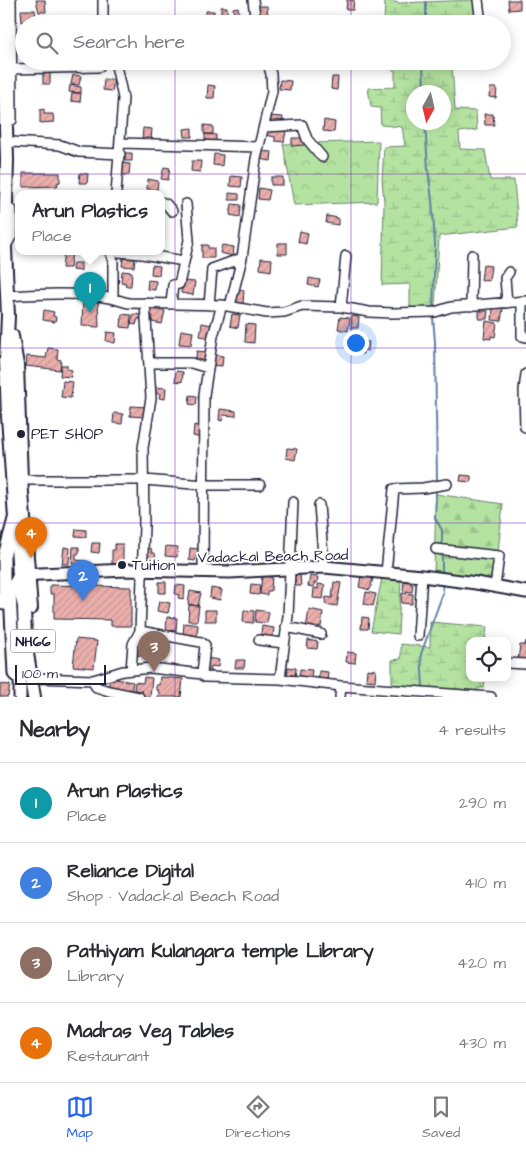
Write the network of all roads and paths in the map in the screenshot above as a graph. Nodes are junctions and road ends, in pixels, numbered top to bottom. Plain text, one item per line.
1 (2, 0) edge
2 (11, 0) edge
3 (103, 0) edge
4 (253, 0) edge
5 (478, 0) edge
6 (104, 15) edge
7 (255, 15) edge
8 (480, 15) edge
9 (5, 69) edge
10 (116, 70) edge
11 (270, 70) edge
12 (264, 127) junction
13 (12, 142) junction
14 (121, 143) junction
15 (259, 147) junction
16 (120, 154) junction
17 (322, 158) dead end
18 (3, 160) edge
19 (116, 190) edge
20 (165, 204) edge
21 (186, 204) dead end
22 (172, 211) dead end
23 (2, 216) edge
24 (5, 248) junction
25 (111, 255) edge
26 (148, 255) edge
27 (472, 255) dead end
28 (346, 256) dead end
29 (242, 258) junction
30 (184, 261) junction
31 (509, 272) dead end
32 (7, 296) junction
33 (113, 298) junction
34 (524, 301) edge
35 (145, 303) junction
36 (507, 303) junction
37 (171, 304) junction
38 (210, 305) junction
39 (226, 306) junction
40 (341, 306) junction
41 (471, 306) junction
42 (5, 315) edge
43 (526, 337) edge
44 (149, 363) junction
45 (208, 368) junction
46 (526, 374) edge
47 (4, 417) edge
48 (525, 427) dead end
49 (24, 480) junction
50 (144, 480) junction
51 (447, 484) dead end
52 (205, 485) junction
53 (260, 485) dead end
54 (293, 502) dead end
55 (318, 505) dead end
56 (14, 518) junction
57 (440, 550) dead end
58 (324, 566) junction
59 (290, 569) junction
60 (143, 571) junction
61 (204, 572) junction
62 (386, 573) junction
63 (24, 575) junction
64 (422, 576) junction
65 (5, 587) edge
66 (495, 587) junction
67 (526, 592) edge
68 (286, 627) junction
69 (140, 632) junction
70 (321, 634) dead end
71 (418, 636) dead end
72 (259, 640) dead end
73 (284, 644) junction
74 (511, 663) edge
75 (526, 664) edge
76 (131, 670) junction
77 (202, 674) junction
78 (18, 678) junction
79 (37, 678) junction
80 (280, 679) junction
81 (93, 680) junction
82 (341, 686) junction
83 (20, 697) edge
84 (34, 697) edge
85 (40, 697) edge
86 (139, 697) edge
87 (340, 697) edge
88 (491, 697) edge

1 - 9 highway, NH66
2 - 9 street
3 - 6 street
4 - 7 street
5 - 8 street
9 - 13 street
9 - 18 highway, NH66
10 - 14 street
11 - 12 street
12 - 15 street
12 - 17 street
13 - 16 street
13 - 24 street
14 - 15 street
14 - 16 street
15 - 29 street
16 - 19 street
18 - 23 highway, NH66
20 - 22 street
21 - 30 street
23 - 24 highway, NH66
24 - 32 highway, NH66
25 - 33 street
26 - 30 street
27 - 41 street
28 - 40 street
29 - 38 street
29 - 39 street
30 - 37 street
31 - 36 street
32 - 33 street
32 - 42 highway, NH66
33 - 35 street
34 - 36 street
34 - 43 street
35 - 37 street
35 - 44 street
36 - 41 street
37 - 38 street
38 - 39 street
39 - 40 street
39 - 45 street
40 - 41 street
42 - 47 highway, NH66
42 - 49 highway, NH66
44 - 45 street
44 - 50 street
45 - 52 street
46 - 48 street
47 - 56 highway, NH66
49 - 50 street
49 - 63 highway, NH66
50 - 52 street
50 - 60 street
51 - 62 street
52 - 53 street
52 - 61 street
54 - 59 street
55 - 58 street
56 - 63 highway, NH66
56 - 65 main road
57 - 66 street
58 - 59 main road, Vadackal Beach Road
58 - 62 main road, Vadackal Beach Road
59 - 61 main road, Vadackal Beach Road
59 - 68 street
60 - 61 main road, Vadackal Beach Road
60 - 63 main road, Vadackal Beach Road
60 - 69 street
62 - 64 main road, Vadackal Beach Road
63 - 65 main road
63 - 79 highway, NH66
63 - 84 highway, NH66
64 - 66 main road, Vadackal Beach Road
64 - 71 street
65 - 78 main road
65 - 78 main road, NH66
66 - 67 main road, Vadackal Beach Road
68 - 70 street
68 - 73 street
69 - 76 street
69 - 77 street
72 - 73 street
73 - 80 street
74 - 75 street
76 - 77 street
76 - 81 street
77 - 80 street
78 - 83 main road, NH66
79 - 81 street
79 - 85 highway, NH66
80 - 82 street
81 - 86 street
82 - 87 street
82 - 88 street

